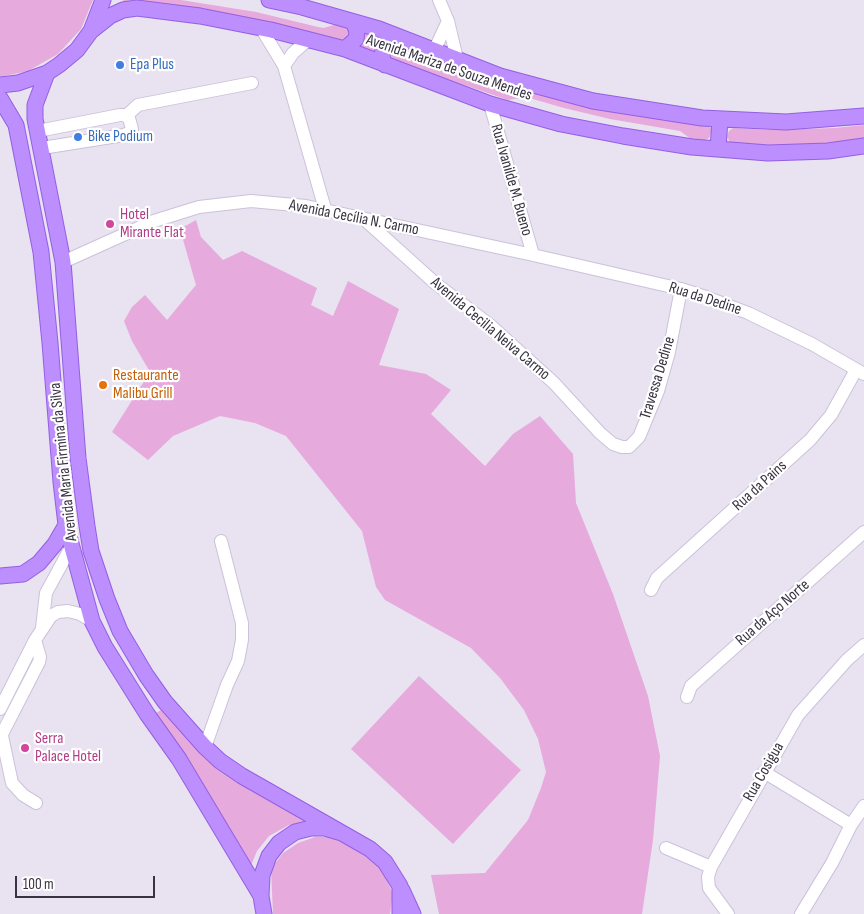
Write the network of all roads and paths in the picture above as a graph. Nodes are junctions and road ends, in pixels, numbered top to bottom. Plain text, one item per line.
1 (103, 0) edge
2 (270, 0) edge
3 (439, 0) edge
4 (448, 20) junction
5 (353, 22) junction
6 (261, 28) junction
7 (91, 31) junction
8 (398, 37) junction
9 (308, 39) junction
10 (345, 49) junction
11 (434, 51) junction
12 (457, 59) junction
13 (385, 65) junction
14 (284, 66) junction
15 (47, 73) junction
16 (252, 83) dead end
17 (0, 85) edge
18 (0, 98) edge
19 (490, 104) junction
20 (126, 116) junction
21 (864, 116) edge
22 (720, 119) junction
23 (38, 131) junction
24 (864, 146) edge
25 (42, 148) junction
26 (718, 149) junction
27 (22, 152) junction
28 (46, 173) junction
29 (26, 176) junction
30 (325, 209) junction
31 (362, 218) junction
32 (41, 252) junction
33 (533, 255) junction
34 (62, 256) junction
35 (682, 289) junction
36 (860, 372) edge
37 (613, 444) joint
38 (66, 525) junction
39 (864, 532) edge
40 (220, 541) dead end
41 (91, 551) junction
42 (73, 552) junction
43 (0, 576) edge
44 (651, 590) dead end
45 (92, 621) junction
46 (38, 635) junction
47 (864, 645) edge
48 (687, 696) dead end
49 (165, 702) junction
50 (1, 704) edge
51 (147, 714) junction
52 (1, 737) edge
53 (205, 747) junction
54 (764, 772) junction
55 (36, 803) dead end
56 (864, 806) edge
57 (852, 825) junction
58 (342, 832) junction
59 (666, 848) dead end
60 (711, 867) junction
61 (400, 886) junction
62 (261, 896) junction
63 (264, 914) edge
64 (400, 914) edge
65 (413, 914) edge
66 (728, 914) edge
67 (800, 914) edge

1 - 7 main road
2 - 5 main road, Avenida Mariza de Souza Mendes
3 - 4 street
4 - 11 street
4 - 12 street
5 - 8 main road, Avenida Mariza de Souza Mendes
5 - 10 main road
6 - 7 main road, Avenida Mariza de Souza Mendes
6 - 9 main road, Avenida Mariza de Souza Mendes
6 - 14 street
7 - 15 main road
8 - 11 main road, Avenida Mariza de Souza Mendes
8 - 13 main road
9 - 10 main road, Avenida Mariza de Souza Mendes
9 - 14 street
10 - 13 main road, Avenida Mariza de Souza Mendes
11 - 12 main road, Avenida Mariza de Souza Mendes
12 - 22 main road, Avenida Mariza de Souza Mendes
13 - 19 main road, Avenida Mariza de Souza Mendes
14 - 30 street
15 - 17 main road
15 - 23 main road, Avenida Maria Firmina da Silva
16 - 20 street
18 - 27 main road, Avenida Maria Firmina da Silva
19 - 26 main road, Avenida Mariza de Souza Mendes
19 - 33 street, Rua Ivanilde M. Bueno
20 - 23 street
20 - 25 street
21 - 22 main road, Avenida Mariza de Souza Mendes
22 - 26 main road
23 - 25 main road, Avenida Maria Firmina da Silva
24 - 26 main road, Avenida Mariza de Souza Mendes
25 - 27 main road
25 - 28 main road, Avenida Maria Firmina da Silva
27 - 29 main road, Avenida Maria Firmina da Silva
28 - 29 main road
28 - 34 main road, Avenida Maria Firmina da Silva
29 - 32 main road, Avenida Maria Firmina da Silva
30 - 31 street, Avenida Cecília N. Carmo
30 - 34 street, Avenida Cecília N. Carmo
31 - 33 street, Avenida Cecília N. Carmo
31 - 37 street, Avenida Cecilia Neiva Carmo
32 - 34 main road
32 - 38 main road, Avenida Maria Firmina da Silva
33 - 35 street, Rua da Dedine
34 - 41 main road, Avenida Maria Firmina da Silva
35 - 36 street, Rua da Dedine
35 - 37 street, Travessa Dedine
36 - 44 street, Rua da Pains
38 - 42 main road, Avenida Maria Firmina da Silva
38 - 43 main road
39 - 48 street, Rua da Aço Norte
40 - 53 street
41 - 42 main road
41 - 49 main road, Avenida Maria Firmina da Silva
42 - 45 main road, Avenida Maria Firmina da Silva
42 - 46 street
45 - 46 street
45 - 51 main road, Avenida Maria Firmina da Silva
46 - 50 street
46 - 52 street
47 - 54 street, Rua Cosigua
49 - 51 main road
49 - 53 main road, Avenida Maria Firmina da Silva
51 - 62 main road, Avenida Maria Firmina da Silva
52 - 55 street
53 - 58 main road, Avenida Maria Firmina da Silva
54 - 57 street
54 - 60 street, Rua Cosigua
56 - 57 street
57 - 67 street
58 - 61 main road, Avenida Maria Firmina da Silva
58 - 62 main road
59 - 60 street
60 - 66 street, Rua Cosigua
61 - 64 main road
61 - 65 main road
62 - 63 main road

